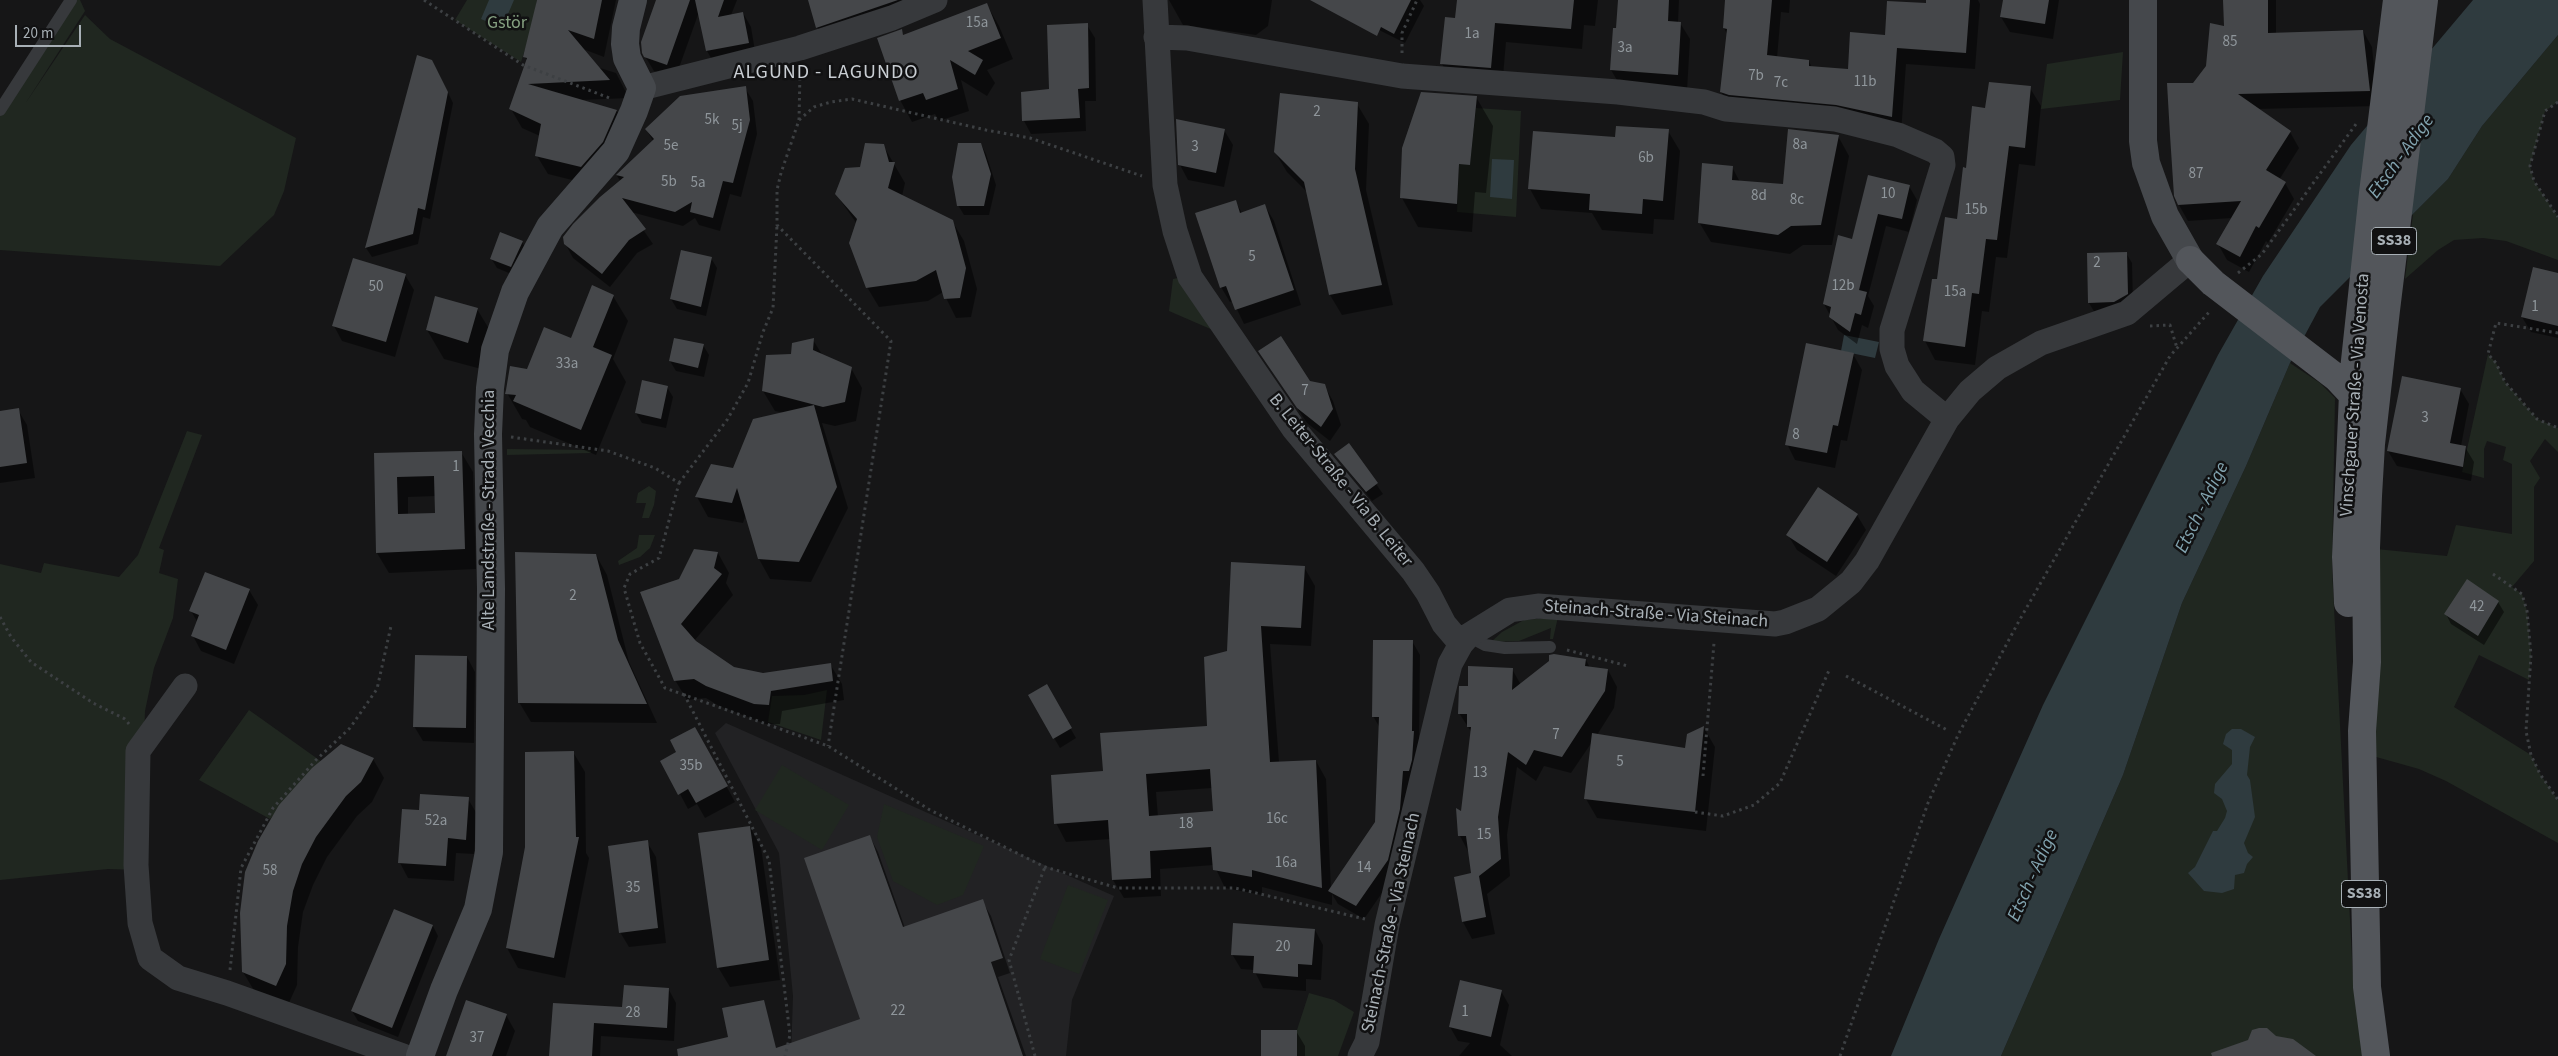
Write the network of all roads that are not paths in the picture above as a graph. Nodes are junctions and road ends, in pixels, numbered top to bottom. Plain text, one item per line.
1 (71, 0) edge
2 (633, 0) edge
3 (935, 0) edge
4 (1155, 0) edge
5 (2143, 0) edge
6 (2424, 5) edge
7 (2396, 11) edge
8 (1156, 37) junction
9 (642, 88) junction
10 (0, 110) edge
11 (2190, 260) junction
12 (2348, 381) junction
13 (1947, 419) junction
14 (1464, 640) junction
15 (1556, 648) road end
16 (185, 686) dead end
17 (2362, 731) junction
18 (1368, 1051) edge
19 (403, 1056) edge
20 (420, 1056) edge
21 (2376, 1056) edge

1 - 10 lane
2 - 9 main road
3 - 9 street
4 - 8 street, B. Leiter-Straße - Via B. Leiter
5 - 11 main road
6 - 17 main road, Vinschgauer Straße - Via Venosta / SS38
7 - 12 main road, Vinschgauer Straße - Via Venosta / SS38
8 - 13 street
8 - 14 street, B. Leiter-Straße - Via B. Leiter
9 - 20 main road, Alte Landstraße - Strada Vecchia
11 - 12 main road
11 - 13 street, Steinach-Straße - Via Steinach
12 - 17 main road, Vinschgauer Straße - Via Venosta / SS38
13 - 14 street, Steinach-Straße - Via Steinach
14 - 15 lane
14 - 18 street, Steinach-Straße - Via Steinach
16 - 19 street
17 - 21 main road, Vinschgauer Straße - Via Venosta / SS38

